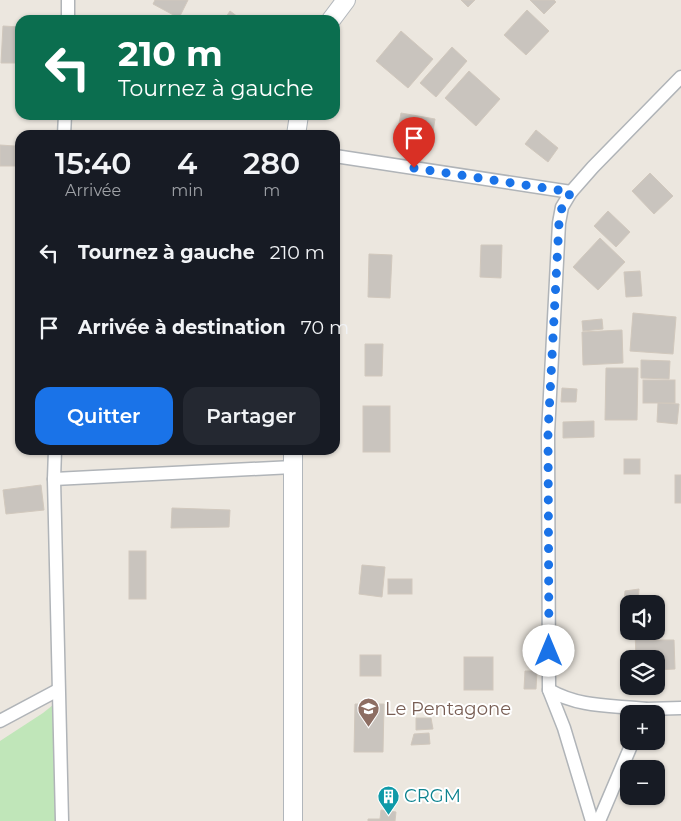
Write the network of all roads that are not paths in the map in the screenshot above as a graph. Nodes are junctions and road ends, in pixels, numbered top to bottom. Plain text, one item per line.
1 (68, 0) edge
2 (346, 0) edge
3 (68, 15) edge
4 (335, 15) edge
5 (681, 77) edge
6 (340, 157) edge
7 (571, 192) junction
8 (55, 455) edge
9 (294, 459) edge
10 (54, 479) junction
11 (58, 690) junction
12 (549, 690) junction
13 (620, 708) edge
14 (681, 708) edge
15 (665, 709) edge
16 (0, 722) edge
17 (629, 750) edge
18 (62, 821) edge
19 (293, 821) edge
20 (592, 821) edge
21 (599, 821) edge

1 - 3 street
2 - 4 street
5 - 7 street
6 - 7 street
7 - 12 street
8 - 10 street
9 - 10 street
9 - 19 street
10 - 11 street
11 - 16 street
11 - 18 street
12 - 13 street
12 - 20 street
14 - 15 street
17 - 21 street

